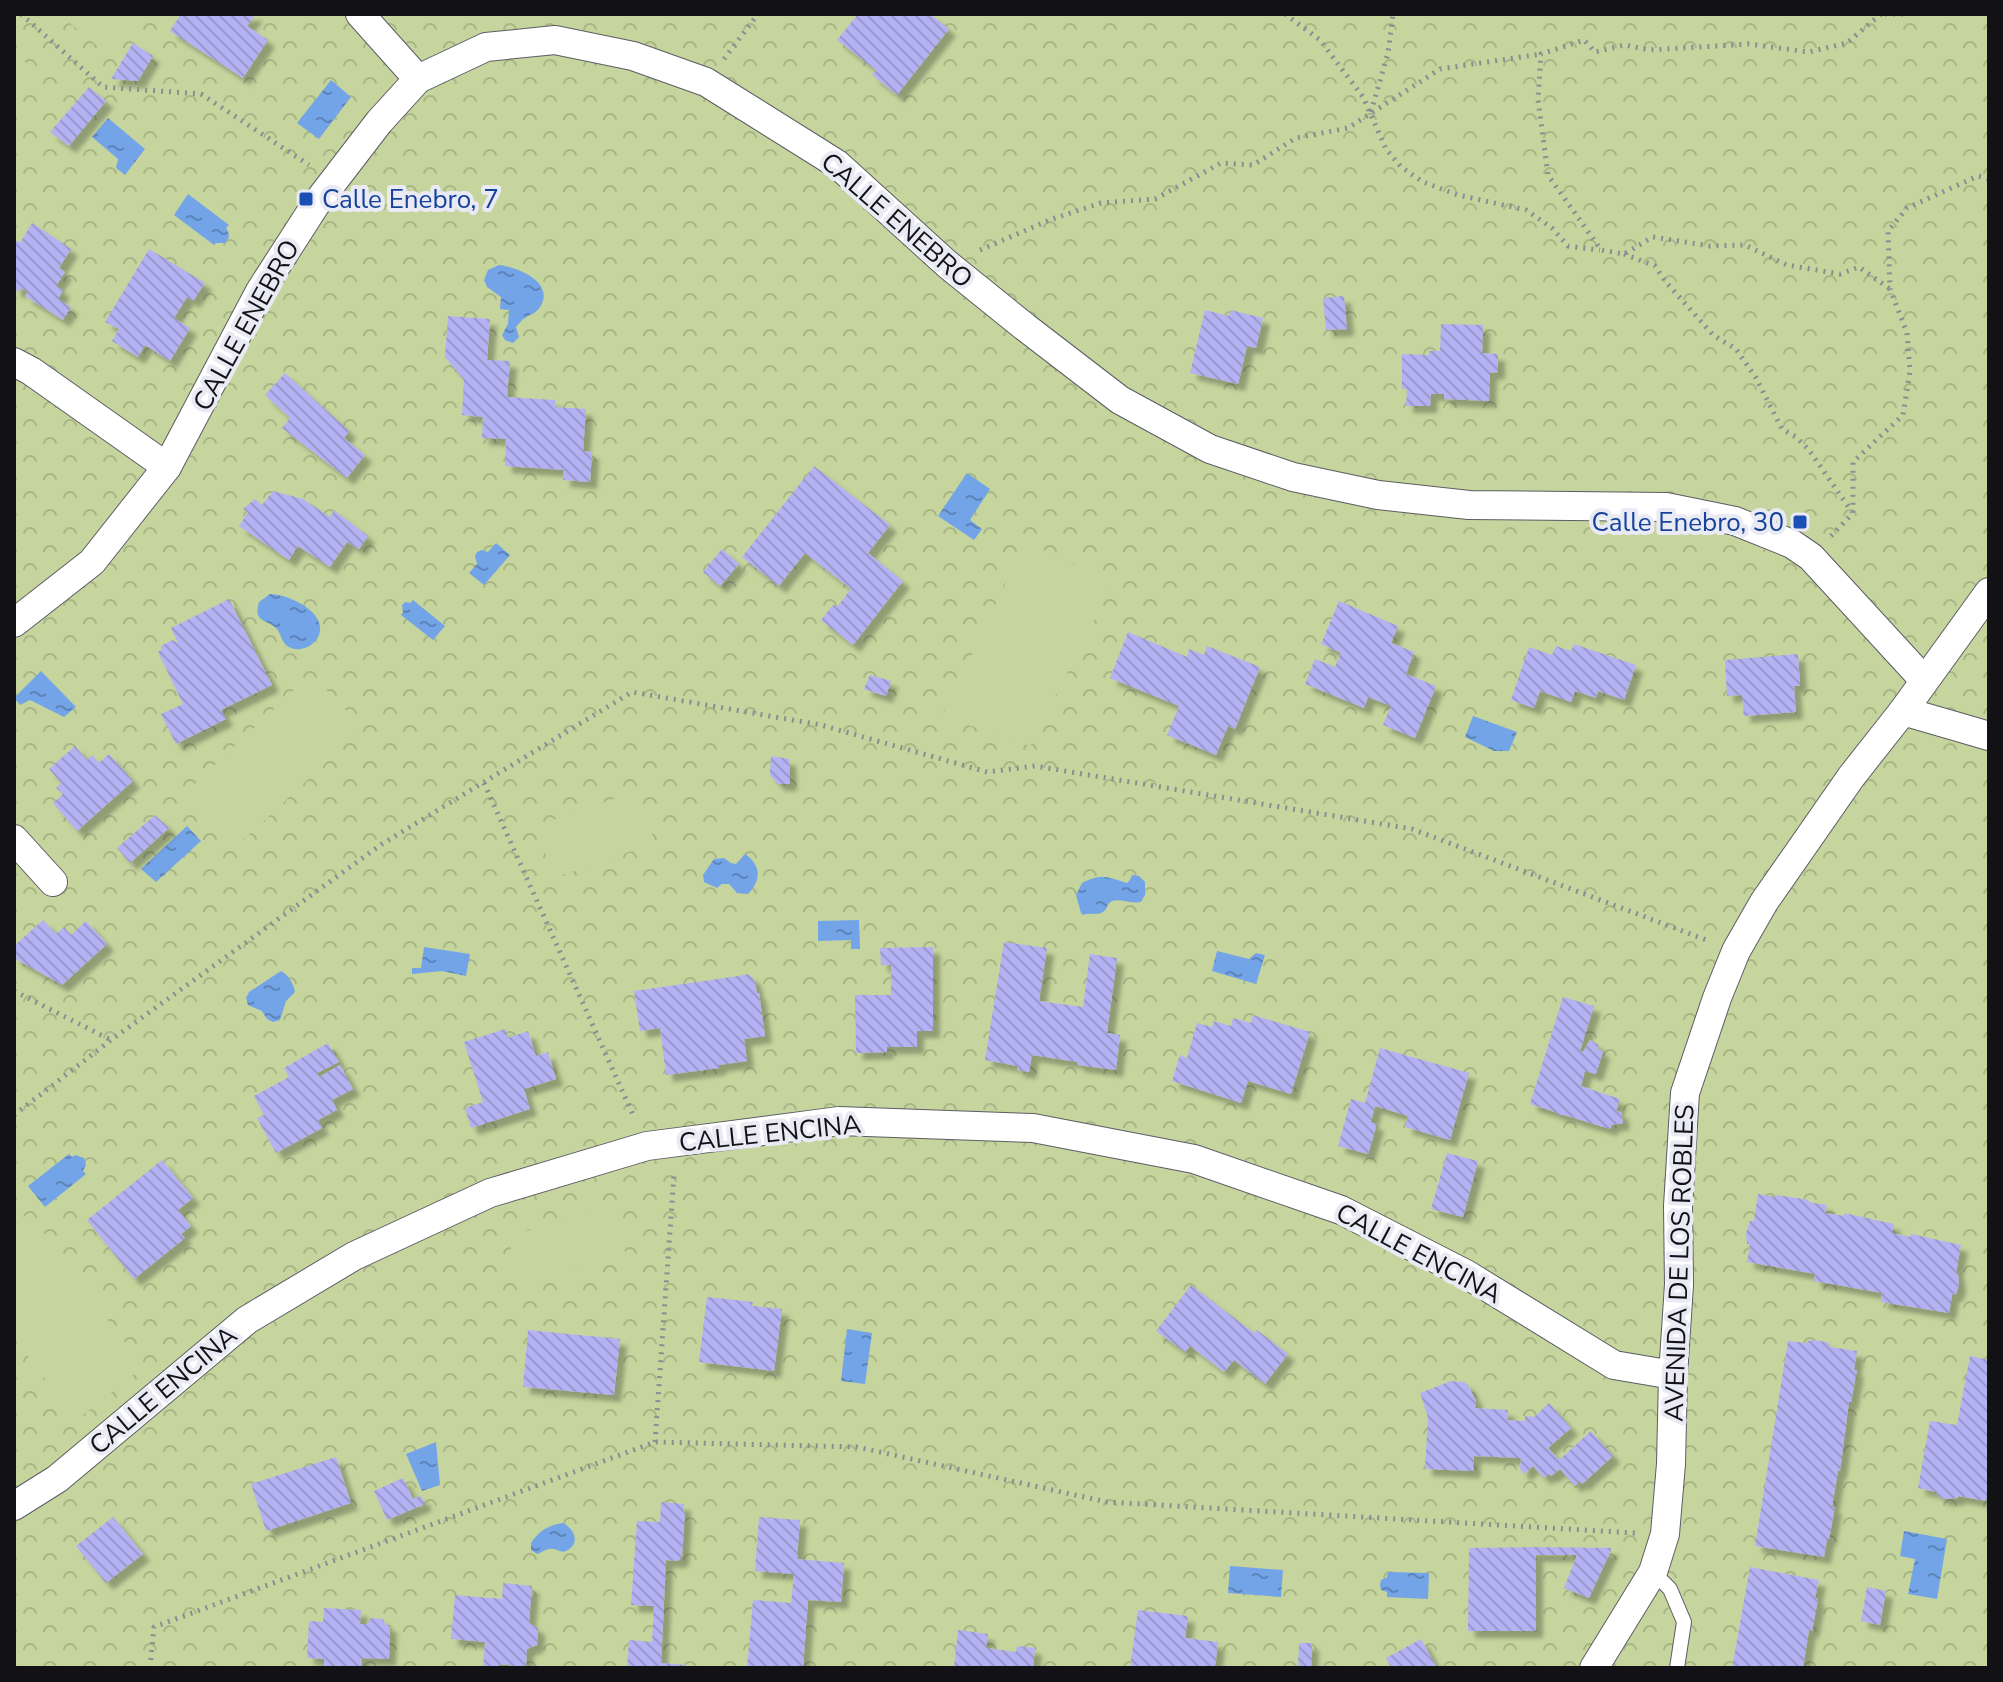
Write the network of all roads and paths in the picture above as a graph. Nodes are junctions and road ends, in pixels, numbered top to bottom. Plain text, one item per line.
1 (21, 14) edge
2 (360, 14) edge
3 (758, 14) edge
4 (1285, 14) edge
5 (1393, 14) edge
6 (1883, 14) edge
7 (1907, 14) edge
8 (1541, 54) junction
9 (418, 79) junction
10 (706, 82) junction
11 (1371, 113) junction
12 (1989, 179) edge
13 (333, 181) junction
14 (1601, 250) junction
15 (1624, 254) junction
16 (947, 264) junction
17 (1890, 289) junction
18 (14, 362) edge
19 (167, 467) junction
20 (1853, 513) junction
21 (1811, 557) junction
22 (1989, 592) edge
23 (14, 623) edge
24 (1924, 680) junction
25 (1903, 711) junction
26 (1989, 736) edge
27 (484, 783) junction
28 (14, 839) edge
29 (53, 882) dead end
30 (1736, 951) junction
31 (14, 991) edge
32 (111, 1040) junction
33 (14, 1115) edge
34 (677, 1142) junction
35 (647, 1146) junction
36 (1673, 1375) junction
37 (655, 1442) junction
38 (14, 1506) edge
39 (1665, 1534) junction
40 (1653, 1572) junction
41 (150, 1668) edge
42 (1594, 1668) edge
43 (1677, 1668) edge

1 - 13 path
2 - 9 street
3 - 10 path
4 - 11 path
5 - 11 path
6 - 7 path
6 - 8 path
8 - 11 path
8 - 14 path
9 - 10 street, CALLE ENEBRO
9 - 13 street, CALLE ENEBRO
10 - 16 street, CALLE ENEBRO
11 - 14 path
11 - 16 path
12 - 17 path
13 - 19 street, CALLE ENEBRO
14 - 15 path
15 - 17 path
15 - 20 path
16 - 21 street, CALLE ENEBRO
17 - 20 path
18 - 19 street
19 - 23 street, CALLE ENEBRO
20 - 21 path
21 - 24 street, CALLE ENEBRO
22 - 24 street, AVENIDA DE LOS ROBLES
24 - 25 street, AVENIDA DE LOS ROBLES
25 - 26 street
25 - 30 street, AVENIDA DE LOS ROBLES
27 - 30 path
27 - 32 path
27 - 35 path
28 - 29 street
30 - 36 street, AVENIDA DE LOS ROBLES
31 - 32 path
32 - 33 path
34 - 35 street, CALLE ENCINA
34 - 36 street, CALLE ENCINA
34 - 37 path
35 - 38 street, CALLE ENCINA
36 - 39 street, AVENIDA DE LOS ROBLES
37 - 39 path
37 - 41 path
39 - 40 street, AVENIDA DE LOS ROBLES
40 - 42 street, AVENIDA DE LOS ROBLES
40 - 43 lane

